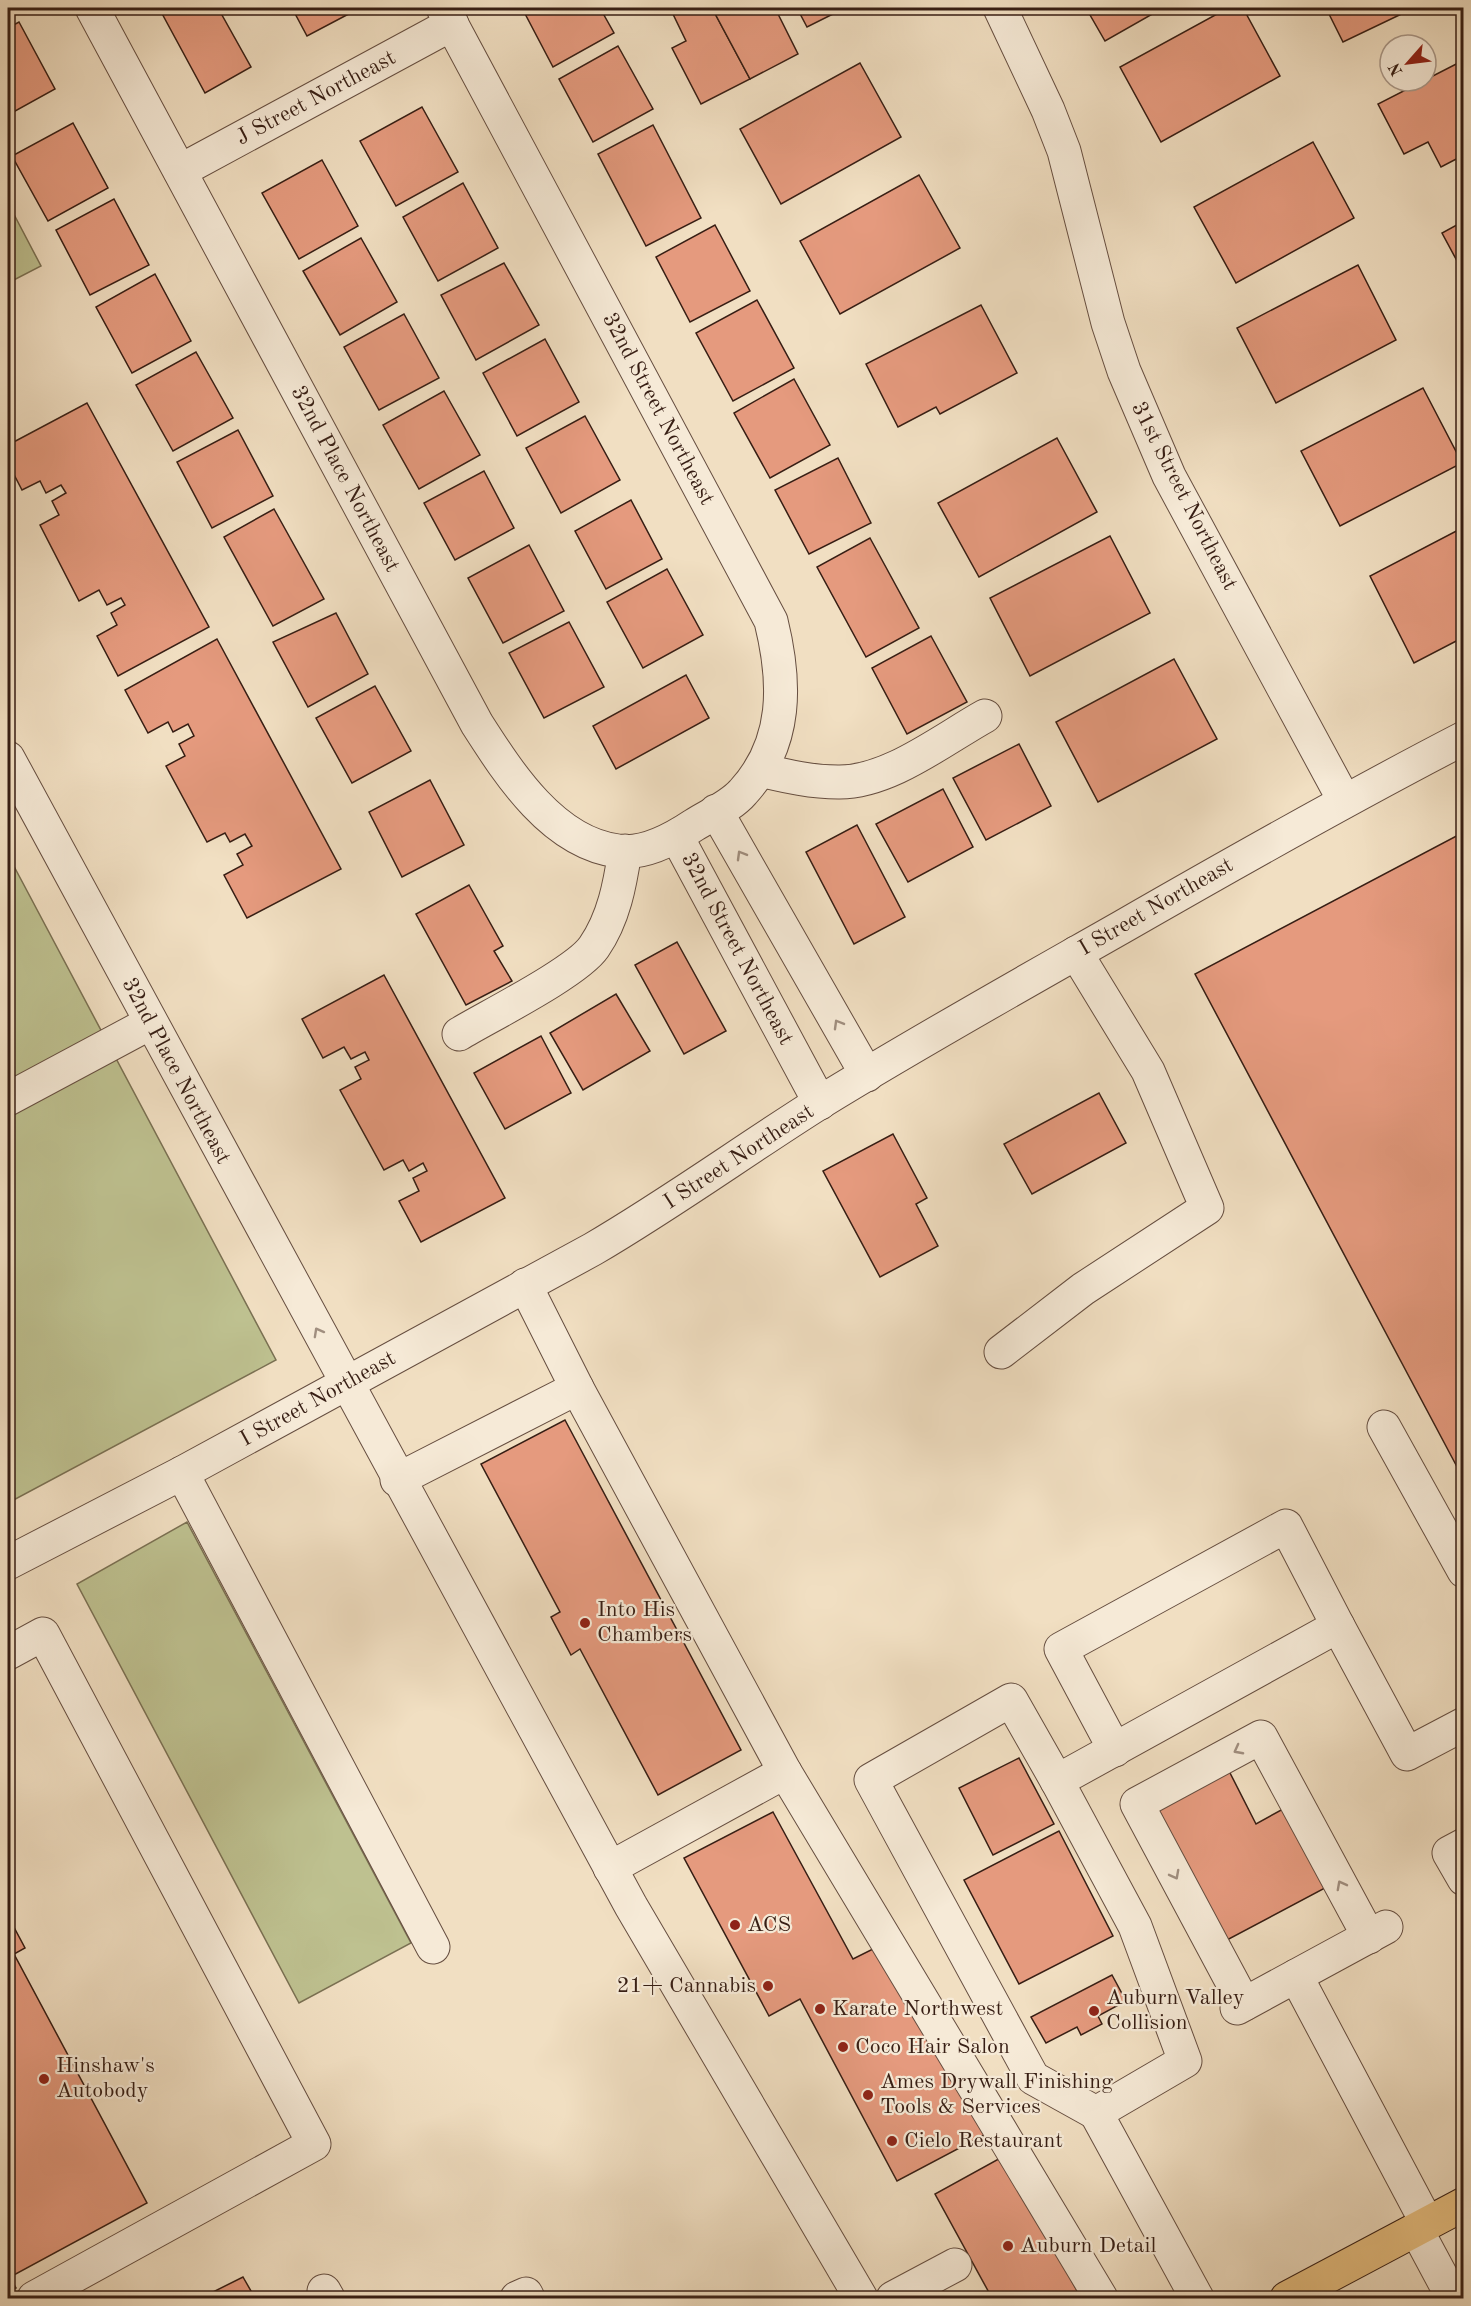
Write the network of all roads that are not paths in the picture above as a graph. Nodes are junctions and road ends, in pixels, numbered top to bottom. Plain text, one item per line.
1 (92, 8) edge
2 (1000, 8) edge
3 (448, 16) edge
4 (180, 171) junction
5 (985, 716) dead end
6 (1464, 738) edge
7 (8, 758) edge
8 (760, 770) junction
9 (1344, 800) junction
10 (716, 811) junction
11 (677, 837) junction
12 (625, 851) junction
13 (1076, 953) junction
14 (150, 1023) junction
15 (459, 1034) dead end
16 (867, 1075) junction
17 (8, 1100) edge
18 (820, 1103) junction
19 (525, 1286) junction
20 (1001, 1352) dead end
21 (346, 1383) junction
22 (577, 1388) junction
23 (1384, 1427) dead end
24 (182, 1473) junction
25 (397, 1480) junction
26 (8, 1563) edge
27 (1464, 1571) edge
28 (1338, 1626) junction
29 (8, 1653) edge
30 (1464, 1724) edge
31 (1115, 1750) junction
32 (785, 1772) junction
33 (1057, 1781) junction
34 (1464, 1845) edge
35 (610, 1868) junction
36 (1464, 1879) edge
37 (433, 1947) dead end
38 (1296, 1976) junction
39 (1096, 2113) junction
40 (1464, 2204) edge
41 (1422, 2226) junction
42 (955, 2265) dead end
43 (34, 2298) edge
44 (517, 2298) edge
45 (528, 2298) edge
46 (861, 2298) edge
47 (892, 2298) edge
48 (1101, 2298) edge
49 (1197, 2298) edge
50 (1287, 2298) edge
51 (1453, 2298) edge

1 - 4 street, 32nd Place Northeast
2 - 9 street, 31st Street Northeast
3 - 4 street, J Street Northeast
3 - 8 street, 32nd Street Northeast
4 - 12 street, 32nd Place Northeast
5 - 8 street
6 - 9 street, I Street Northeast
7 - 14 street, 32nd Place Northeast
8 - 10 street, 32nd Street Northeast
9 - 13 street, I Street Northeast
10 - 11 street, 32nd Street Northeast
16 -> 10 street, 32nd Street Northeast
11 - 12 street, 32nd Place Northeast
11 - 18 street, 32nd Street Northeast
12 - 15 street
13 - 16 street, I Street Northeast
13 - 20 street
14 - 17 street
21 -> 14 street, 32nd Place Northeast
16 - 18 street, I Street Northeast
18 - 19 street, I Street Northeast
19 - 21 street, I Street Northeast
19 - 22 street
21 - 24 street, I Street Northeast
21 - 25 street, 32nd Place Northeast
22 - 25 street
22 - 32 street
23 - 27 street
24 - 26 street, I Street Northeast
24 - 37 street
25 - 35 street, 32nd Place Northeast
28 - 30 street
28 - 31 street
28 - 31 street
29 - 43 street
31 - 33 street
32 - 35 street
32 - 48 street
33 - 39 street
33 - 39 street
34 - 36 street
35 - 46 street, 32nd Place Northeast
38 -> 38 street
38 - 41 street
39 - 49 street
40 - 41 main road
41 - 50 main road
41 - 51 street
42 - 47 street
44 - 45 street

